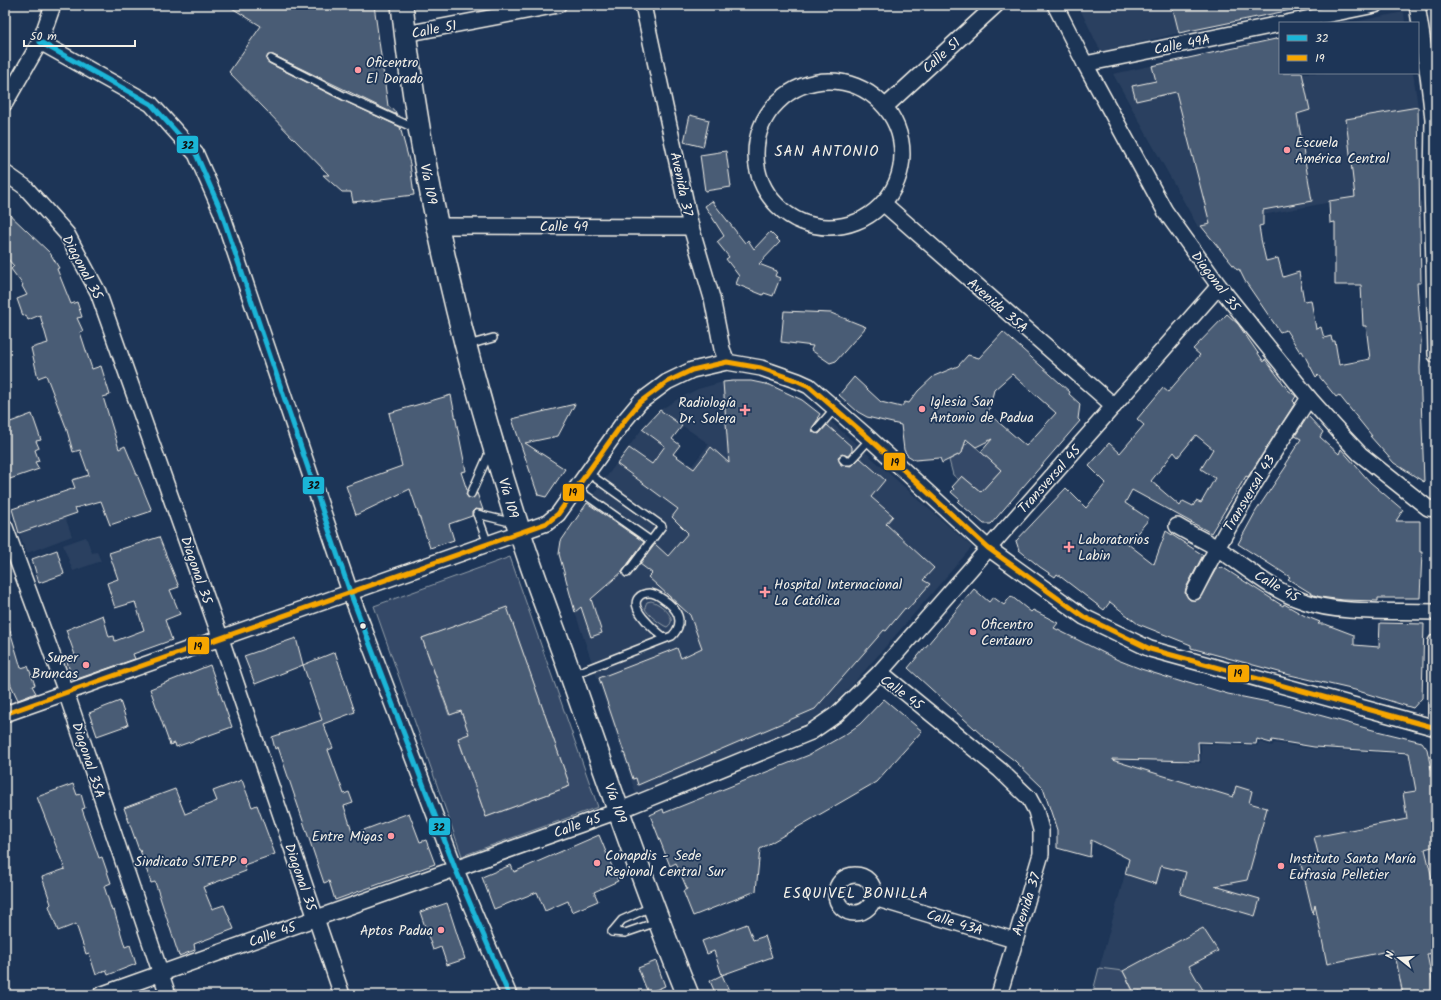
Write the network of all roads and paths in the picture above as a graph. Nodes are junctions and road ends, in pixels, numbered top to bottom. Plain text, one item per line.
1 (53, 5) edge
2 (402, 5) edge
3 (558, 5) edge
4 (643, 5) edge
5 (996, 5) edge
6 (1055, 5) edge
7 (1375, 5) edge
8 (1417, 5) edge
9 (1291, 22) edge
10 (1279, 24) edge
11 (405, 34) junction
12 (40, 42) junction
13 (271, 59) dead end
14 (1085, 64) junction
15 (1432, 74) edge
16 (5, 103) edge
17 (886, 106) junction
18 (419, 130) junction
19 (5, 173) edge
20 (1434, 181) edge
21 (883, 203) junction
22 (437, 226) junction
23 (691, 227) junction
24 (1219, 286) junction
25 (493, 338) dead end
26 (465, 346) junction
27 (1436, 355) edge
28 (727, 362) junction
29 (1309, 398) junction
30 (1114, 406) junction
31 (834, 408) junction
32 (817, 429) dead end
33 (870, 439) junction
34 (493, 444) junction
35 (842, 459) dead end
36 (588, 473) junction
37 (577, 489) junction
38 (471, 494) dead end
39 (1436, 509) edge
40 (5, 526) edge
41 (1177, 526) dead end
42 (518, 529) junction
43 (651, 541) junction
44 (488, 544) junction
45 (988, 548) junction
46 (1216, 548) junction
47 (627, 573) dead end
48 (350, 592) junction
49 (1194, 592) dead end
50 (1436, 612) edge
51 (221, 638) junction
52 (665, 638) junction
53 (1436, 642) edge
54 (880, 672) junction
55 (571, 676) junction
56 (66, 692) junction
57 (5, 714) edge
58 (1436, 715) edge
59 (1436, 728) edge
60 (618, 810) junction
61 (1036, 811) joint
62 (455, 868) junction
63 (874, 898) dead end
64 (657, 913) junction
65 (315, 919) junction
66 (1014, 940) junction
67 (160, 974) junction
68 (100, 995) edge
69 (168, 995) edge
70 (342, 995) edge
71 (508, 995) edge
72 (688, 995) edge
73 (999, 995) edge

1 - 12 street
2 - 11 main road, Vía 109
3 - 11 street, Calle 51
4 - 23 street, Avenida 37
5 - 17 street, Calle 51
6 - 14 street, Diagonal 35
7 - 9 street
8 - 15 street
10 - 14 street, Calle 49A
11 - 18 main road, Vía 109
12 - 16 street
12 - 48 street
13 - 18 lane
14 - 24 street, Diagonal 35
15 - 20 street
17 - 21 street
17 - 21 street
18 - 22 main road, Vía 109
19 - 51 street, Diagonal 35
20 - 27 street
21 - 30 street, Avenida 35A
22 - 23 street, Calle 49
22 - 26 main road, Vía 109
23 - 28 street, Avenida 37
24 - 29 street, Diagonal 35
24 - 30 street, Transversal 45
25 - 26 lane
26 - 34 main road, Vía 109
28 - 31 street
28 - 36 street
29 - 39 street, Diagonal 35
29 - 46 street, Transversal 43
30 - 45 street, Transversal 45
31 - 32 lane
31 - 33 street
33 - 35 lane
33 - 45 street
34 - 38 lane
34 - 42 main road, Vía 109
36 - 37 street
36 - 43 lane
37 - 42 street
37 - 43 lane
40 - 56 street, Diagonal 35A
41 - 46 street, Calle 45
42 - 44 street
42 - 44 lane
42 - 55 main road, Vía 109
43 - 47 lane
44 - 48 street
45 - 54 street, Transversal 45
45 - 59 street
46 - 49 street, Transversal 43
46 - 50 street, Calle 45
48 - 51 street
48 - 62 street
51 - 56 street
51 - 65 street, Diagonal 35
52 - 52 lane
52 - 55 lane
53 - 58 street
54 - 60 street, Calle 45
54 - 61 street, Calle 45
55 - 60 main road, Vía 109
56 - 57 street
56 - 67 street, Diagonal 35A
60 - 62 street, Calle 45
60 - 64 main road, Vía 109
61 - 66 street, Avenida 37
62 - 65 street, Calle 45
62 - 71 street
63 - 66 street, Calle 43A
64 - 64 lane
64 - 72 main road, Vía 109
65 - 67 street, Calle 45
65 - 70 street, Diagonal 35
66 - 73 street, Avenida 37
67 - 68 street, Calle 45
67 - 69 street, Diagonal 35A

